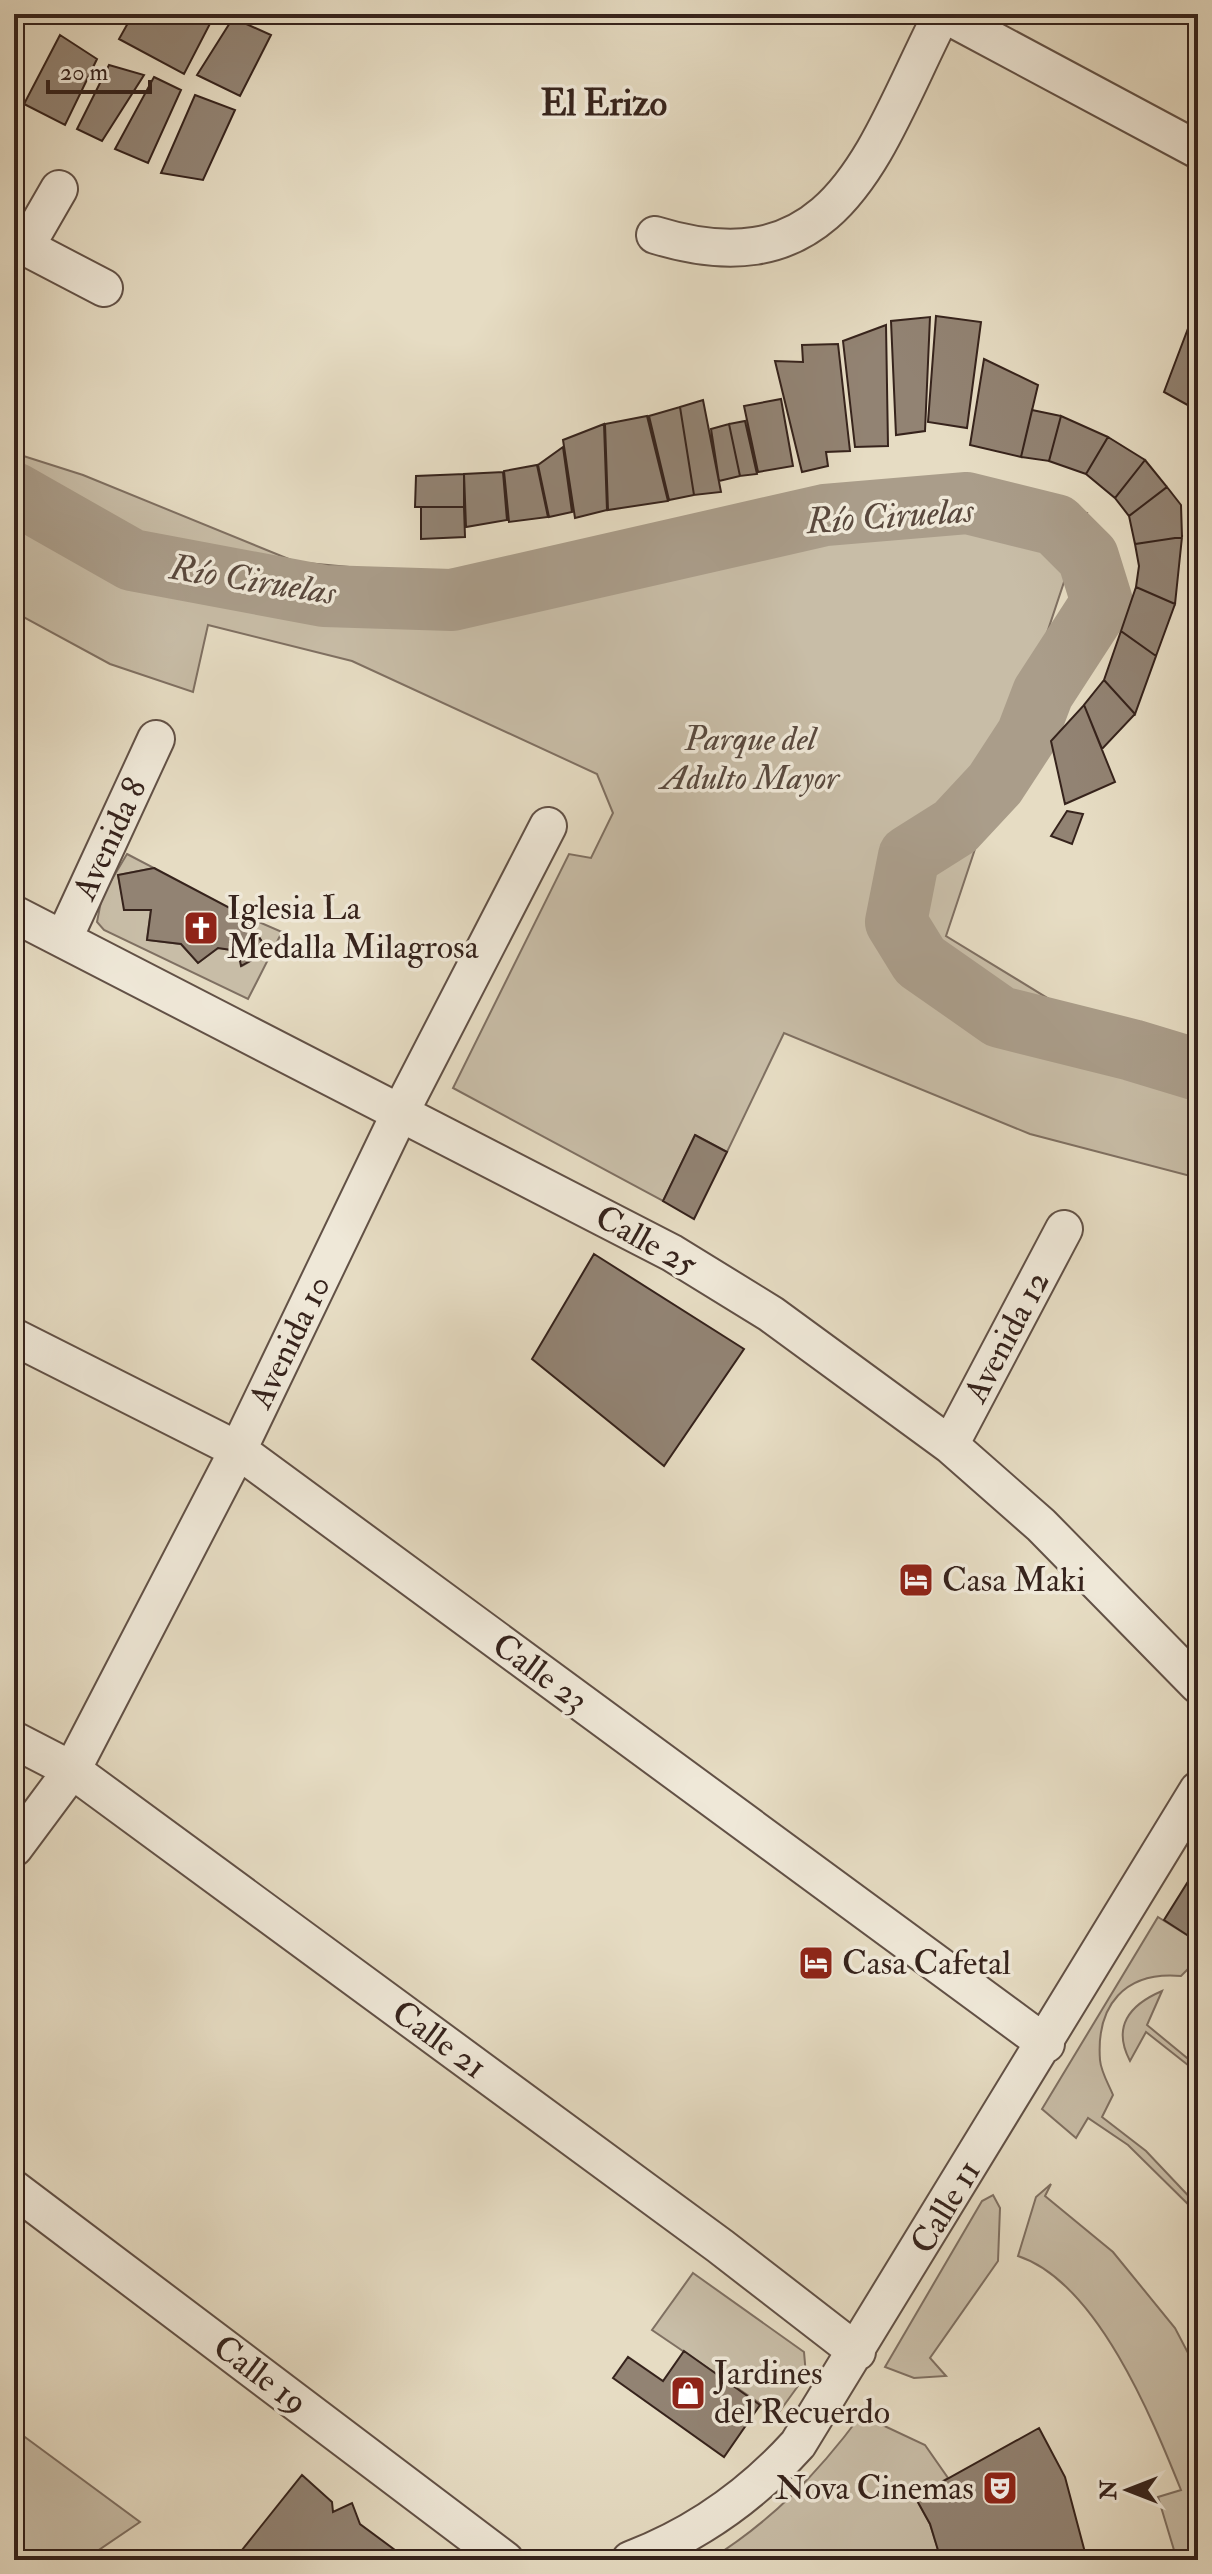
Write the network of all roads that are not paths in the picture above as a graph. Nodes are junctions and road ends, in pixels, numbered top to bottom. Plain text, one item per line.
1 (943, 14) edge
2 (1198, 150) edge
3 (59, 189) dead end
4 (655, 235) dead end
5 (20, 244) edge
6 (104, 288) dead end
7 (156, 739) dead end
8 (548, 826) dead end
9 (14, 914) edge
10 (64, 938) junction
11 (401, 1111) junction
12 (1064, 1229) dead end
13 (14, 1337) edge
14 (950, 1445) junction
15 (238, 1450) junction
16 (1198, 1685) edge
17 (14, 1740) edge
18 (72, 1770) junction
19 (1198, 1790) edge
20 (14, 1848) edge
21 (1046, 2044) junction
22 (14, 2189) edge
23 (857, 2352) junction
24 (505, 2560) edge
25 (630, 2560) edge

1 - 2 street
1 - 4 street
3 - 5 street
5 - 6 street
7 - 10 street, Avenida 8
8 - 11 street, Avenida 10
9 - 10 street, Calle 25
10 - 11 street, Calle 25
11 - 14 street, Calle 25
11 - 15 street, Avenida 10
12 - 14 street, Avenida 12
13 - 15 street, Calle 23
14 - 16 street, Calle 25
15 - 18 street, Avenida 10
15 - 21 street, Calle 23
17 - 18 street, Calle 21
18 - 20 street, Avenida 10
18 - 23 street, Calle 21
19 - 21 street, Calle 11
21 - 23 street, Calle 11
22 - 24 street, Calle 19
23 - 25 street, Calle 11

